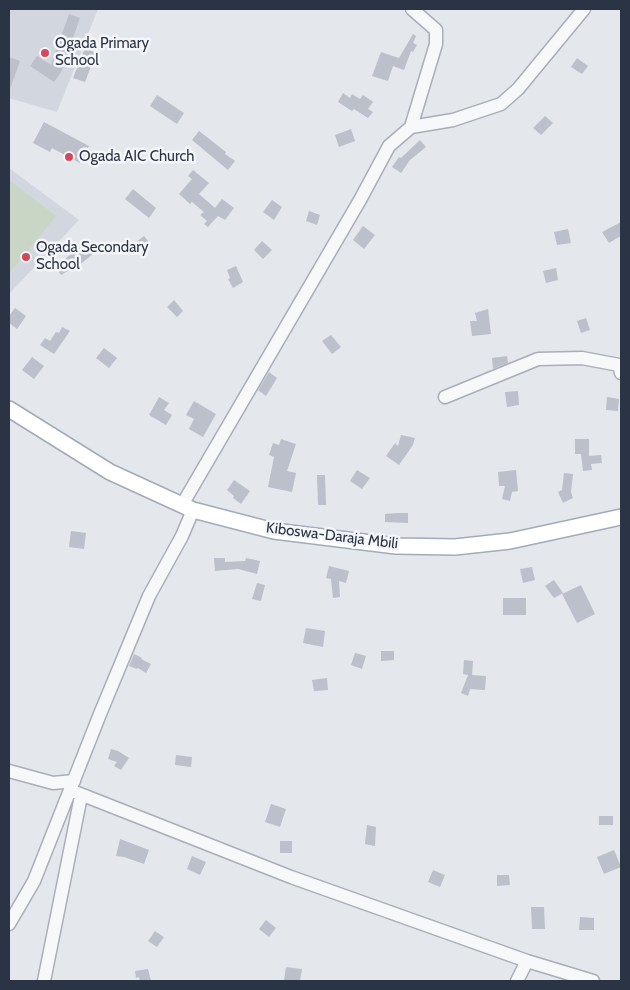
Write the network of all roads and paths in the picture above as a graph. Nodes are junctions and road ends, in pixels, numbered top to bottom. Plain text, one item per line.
1 (412, 9) edge
2 (584, 9) edge
3 (411, 127) junction
4 (621, 373) edge
5 (444, 397) dead end
6 (9, 409) edge
7 (188, 507) junction
8 (621, 517) edge
9 (9, 772) edge
10 (72, 785) junction
11 (80, 801) dead end
12 (9, 924) edge
13 (527, 961) junction
14 (44, 981) edge
15 (517, 981) edge
16 (593, 981) edge

1 - 3 street
2 - 3 street
3 - 7 street
4 - 5 street
6 - 7 main road, Kiboswa-Daraja Mbili
7 - 8 main road, Kiboswa-Daraja Mbili
7 - 10 street
9 - 10 street
10 - 12 street
10 - 13 street
11 - 14 street
13 - 15 street
13 - 16 street

